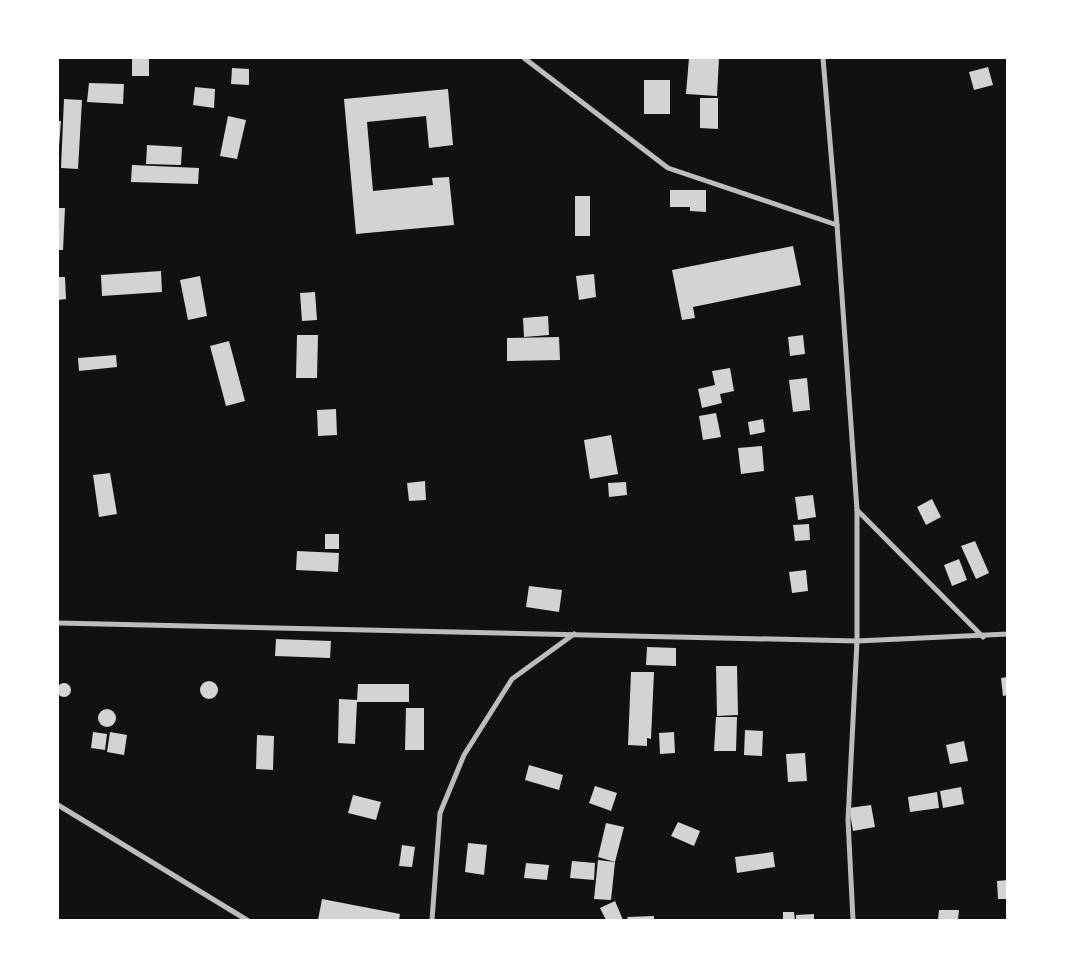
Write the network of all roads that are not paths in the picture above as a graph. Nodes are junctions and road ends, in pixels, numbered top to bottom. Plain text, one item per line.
1 (524, 58) edge
2 (539, 58) edge
3 (823, 58) edge
4 (531, 61) junction
5 (837, 225) junction
6 (857, 510) junction
7 (58, 623) edge
8 (574, 634) junction
9 (1008, 634) edge
10 (983, 637) junction
11 (857, 641) junction
12 (58, 805) edge
13 (247, 920) edge
14 (432, 920) edge
15 (852, 920) edge

1 - 4 street
2 - 4 street
3 - 5 street
4 - 5 street
5 - 6 street
6 - 10 street
6 - 11 street
7 - 8 street
8 - 11 street
8 - 14 street
9 - 10 street
10 - 11 street
11 - 15 street
12 - 13 street

